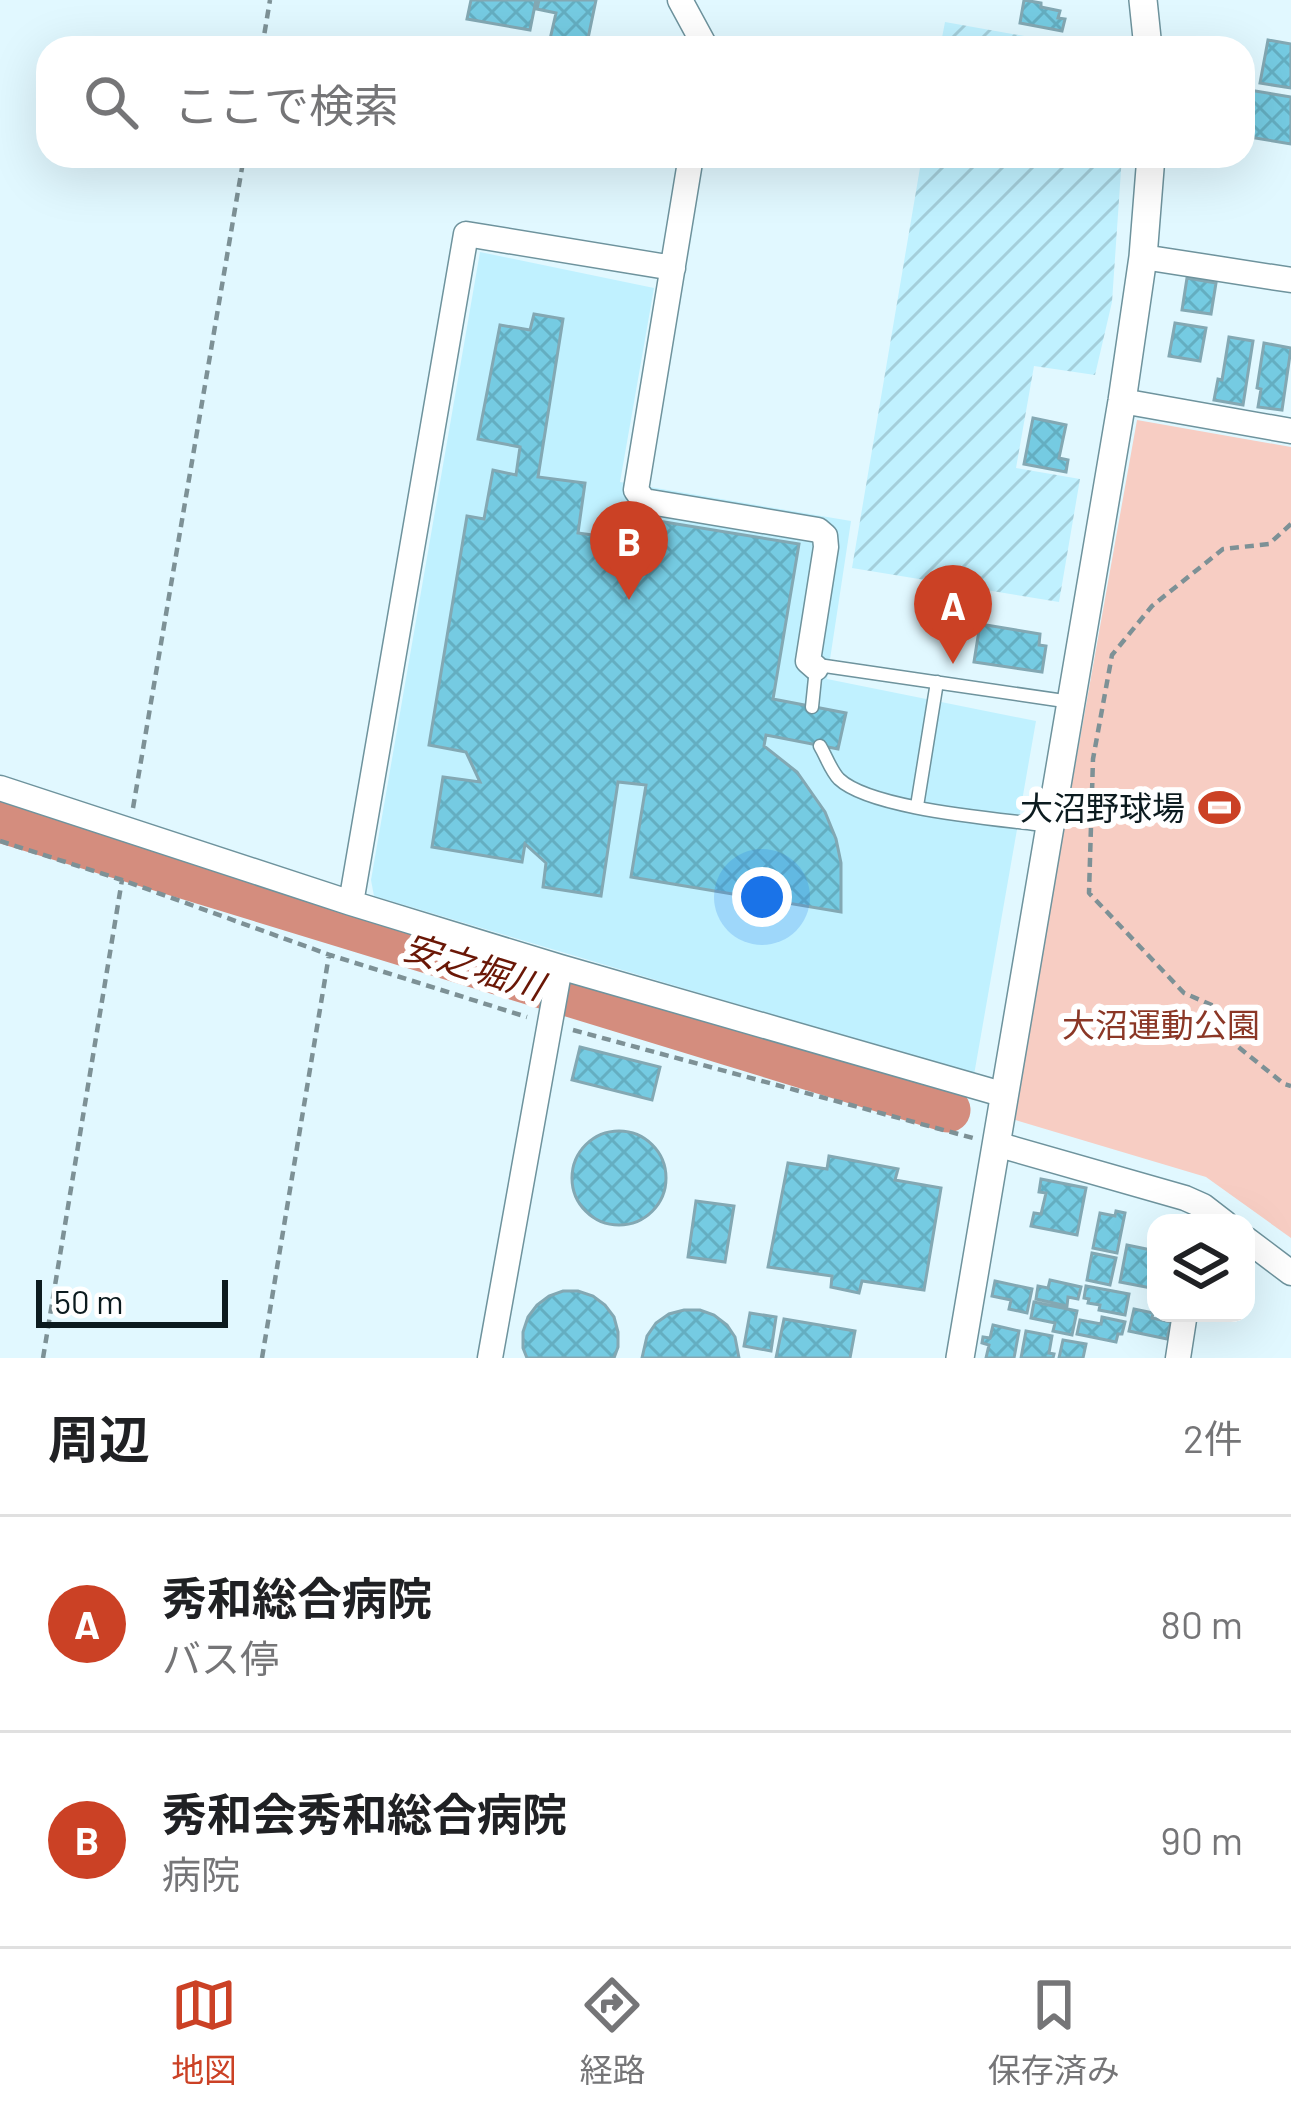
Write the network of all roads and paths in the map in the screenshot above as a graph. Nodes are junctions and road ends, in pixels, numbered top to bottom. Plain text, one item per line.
1 (270, 0) edge
2 (680, 0) edge
3 (1143, 0) edge
4 (264, 36) edge
5 (700, 36) edge
6 (1147, 36) edge
7 (242, 168) edge
8 (690, 168) edge
9 (1150, 168) edge
10 (1143, 256) junction
11 (673, 268) junction
12 (1291, 280) edge
13 (1122, 401) junction
14 (1291, 430) edge
15 (1291, 524) edge
16 (815, 668) junction
17 (937, 682) junction
18 (1072, 703) junction
19 (812, 707) dead end
20 (820, 746) dead end
21 (0, 788) edge
22 (917, 806) junction
23 (1051, 826) junction
24 (129, 831) junction
25 (0, 841) edge
26 (122, 880) junction
27 (350, 904) junction
28 (329, 955) junction
29 (560, 967) junction
30 (548, 1024) junction
31 (1291, 1086) edge
32 (1005, 1095) junction
33 (996, 1144) junction
34 (1200, 1214) edge
35 (1255, 1246) edge
36 (1291, 1273) edge
37 (1184, 1322) edge
38 (43, 1358) edge
39 (262, 1358) edge
40 (490, 1358) edge
41 (960, 1358) edge
42 (1178, 1358) edge

1 - 4 path
2 - 5 street
3 - 6 street
7 - 24 path
8 - 11 street
9 - 10 street
10 - 12 street
10 - 13 street
11 - 16 street
11 - 27 street
13 - 14 street
13 - 18 street
15 - 31 path
16 - 17 lane
16 - 19 lane
17 - 18 lane
17 - 22 lane
18 - 23 street
20 - 22 lane
21 - 24 street
22 - 23 lane
23 - 32 street
24 - 27 street
25 - 26 path
26 - 28 path
26 - 38 path
27 - 29 street
28 - 30 path
28 - 39 path
29 - 30 street
29 - 32 street
30 - 33 path
30 - 40 street
32 - 33 street
33 - 34 street
33 - 41 street
35 - 36 street
37 - 42 street

